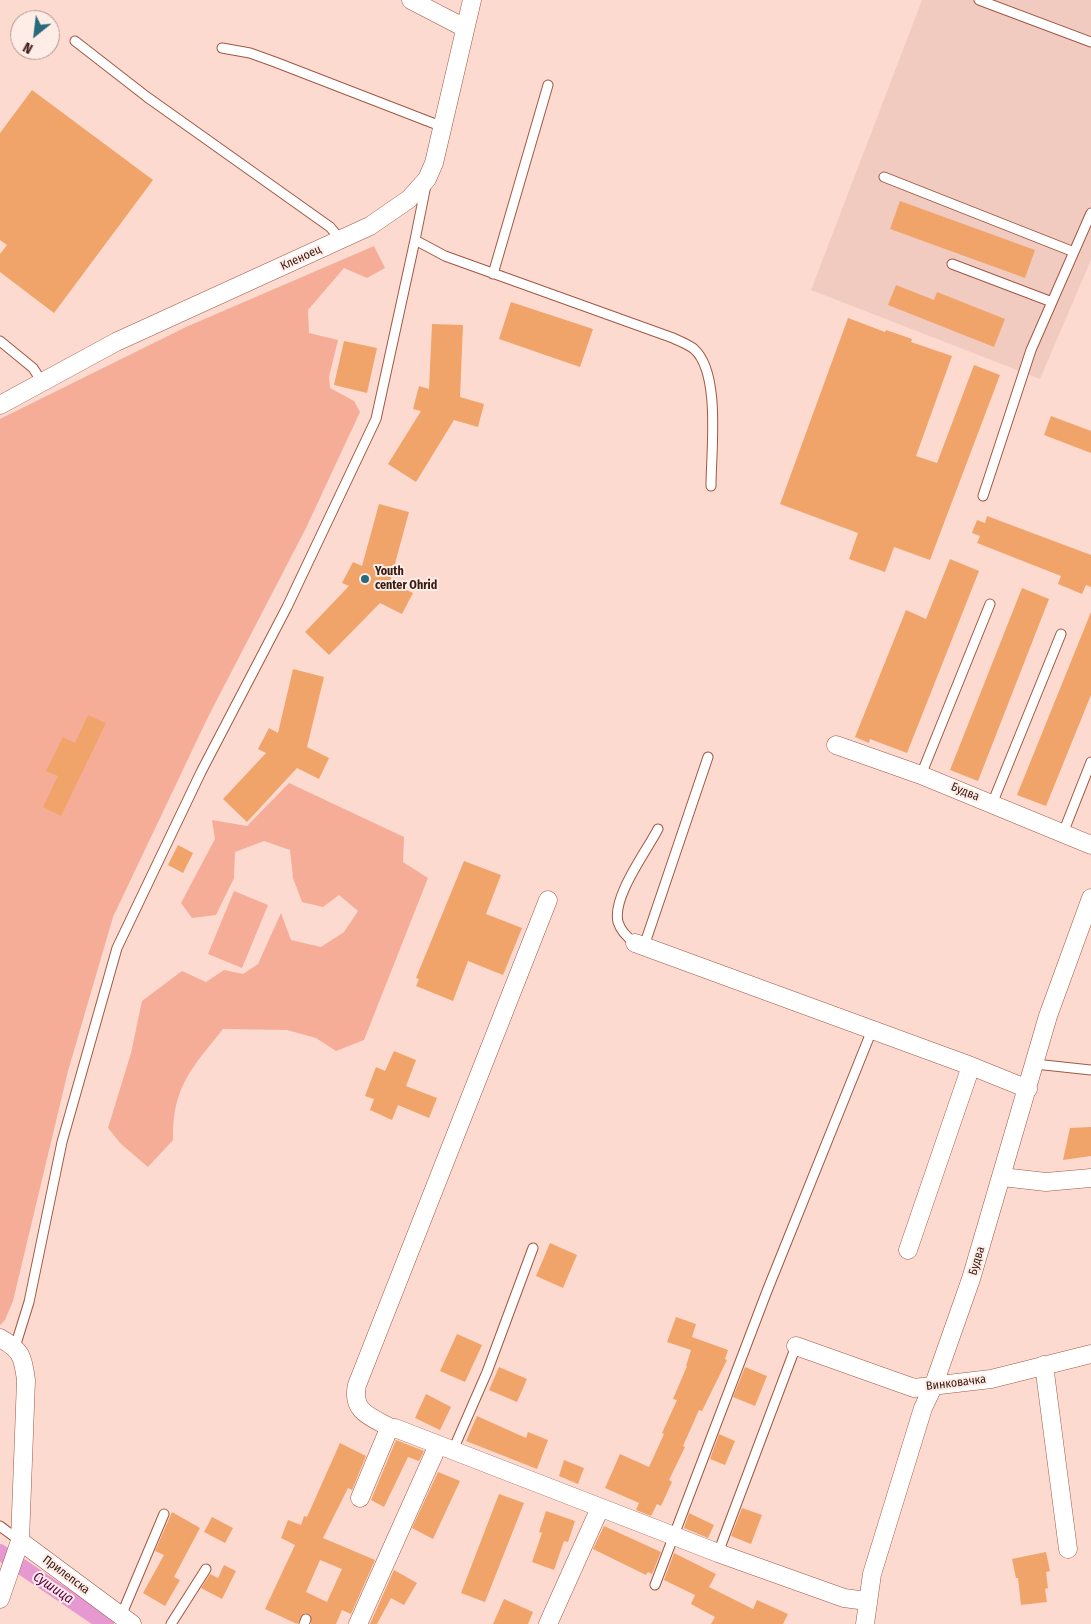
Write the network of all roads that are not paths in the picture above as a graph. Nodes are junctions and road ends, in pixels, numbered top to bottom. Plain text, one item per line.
1 (411, 0) edge
2 (472, 0) edge
3 (979, 0) edge
4 (465, 28) junction
5 (74, 41) dead end
6 (1091, 42) edge
7 (222, 48) dead end
8 (548, 85) dead end
9 (443, 127) junction
10 (884, 177) dead end
11 (427, 180) junction
12 (1091, 213) edge
13 (340, 240) junction
14 (415, 240) junction
15 (1074, 252) junction
16 (952, 264) dead end
17 (493, 274) junction
18 (1052, 302) junction
19 (0, 341) edge
20 (42, 382) junction
21 (0, 405) edge
22 (710, 486) dead end
23 (983, 496) dead end
24 (990, 604) dead end
25 (1061, 634) dead end
26 (836, 745) dead end
27 (708, 757) dead end
28 (1091, 762) edge
29 (921, 775) junction
30 (992, 804) junction
31 (658, 829) dead end
32 (1063, 833) junction
33 (1091, 845) edge
34 (1091, 898) edge
35 (548, 900) dead end
36 (640, 945) junction
37 (872, 1030) junction
38 (1035, 1064) junction
39 (971, 1066) junction
40 (1091, 1070) edge
41 (1028, 1090) junction
42 (1002, 1177) junction
43 (1091, 1178) edge
44 (533, 1248) dead end
45 (908, 1250) dead end
46 (0, 1338) edge
47 (796, 1346) joint
48 (15, 1347) junction
49 (1091, 1354) edge
50 (1044, 1365) junction
51 (933, 1387) junction
52 (391, 1428) junction
53 (446, 1448) junction
54 (360, 1498) dead end
55 (600, 1508) junction
56 (164, 1514) dead end
57 (0, 1526) edge
58 (674, 1535) junction
59 (20, 1541) junction
60 (1068, 1548) dead end
61 (718, 1553) junction
62 (206, 1569) dead end
63 (655, 1585) dead end
64 (2, 1593) edge
65 (867, 1601) junction
66 (127, 1620) edge
67 (171, 1624) edge
68 (358, 1624) edge
69 (548, 1624) edge
70 (865, 1624) edge

1 - 4 street
2 - 4 street, Кленоец
3 - 6 lane
4 - 9 street, Кленоец
5 - 13 lane
7 - 9 lane
8 - 17 lane
9 - 11 street, Кленоец
10 - 15 lane
11 - 13 street, Кленоец
11 - 14 lane
12 - 15 lane
13 - 20 street, Кленоец
14 - 17 lane
14 - 48 lane
15 - 18 lane
16 - 18 lane
17 - 22 lane
18 - 23 lane
19 - 20 lane
20 - 21 street, Кленоец
24 - 29 lane
25 - 30 lane
26 - 29 street, Будва
27 - 36 lane
28 - 32 lane
29 - 30 street, Будва
30 - 32 street, Будва
31 - 36 lane
32 - 33 street, Будва
34 - 38 street, Будва
35 - 52 street
36 - 37 street
37 - 39 street
37 - 58 lane
38 - 40 lane
38 - 41 street, Будва
39 - 41 street
39 - 45 street
41 - 42 street, Будва
42 - 43 street
42 - 51 street, Будва
44 - 53 lane
46 - 48 street
47 - 51 street, Винковачка
47 - 61 lane
48 - 59 street
49 - 50 street, Винковачка
50 - 51 street, Винковачка
50 - 60 street
51 - 65 street, Будва
52 - 53 street
52 - 54 street
53 - 55 street
53 - 68 street
55 - 58 street
55 - 69 street
56 - 66 lane
57 - 59 lane, Прилепска
58 - 61 street
58 - 63 lane
59 - 64 street
59 - 66 street, Прилепска
61 - 65 street
62 - 67 lane
65 - 70 street, Будва

